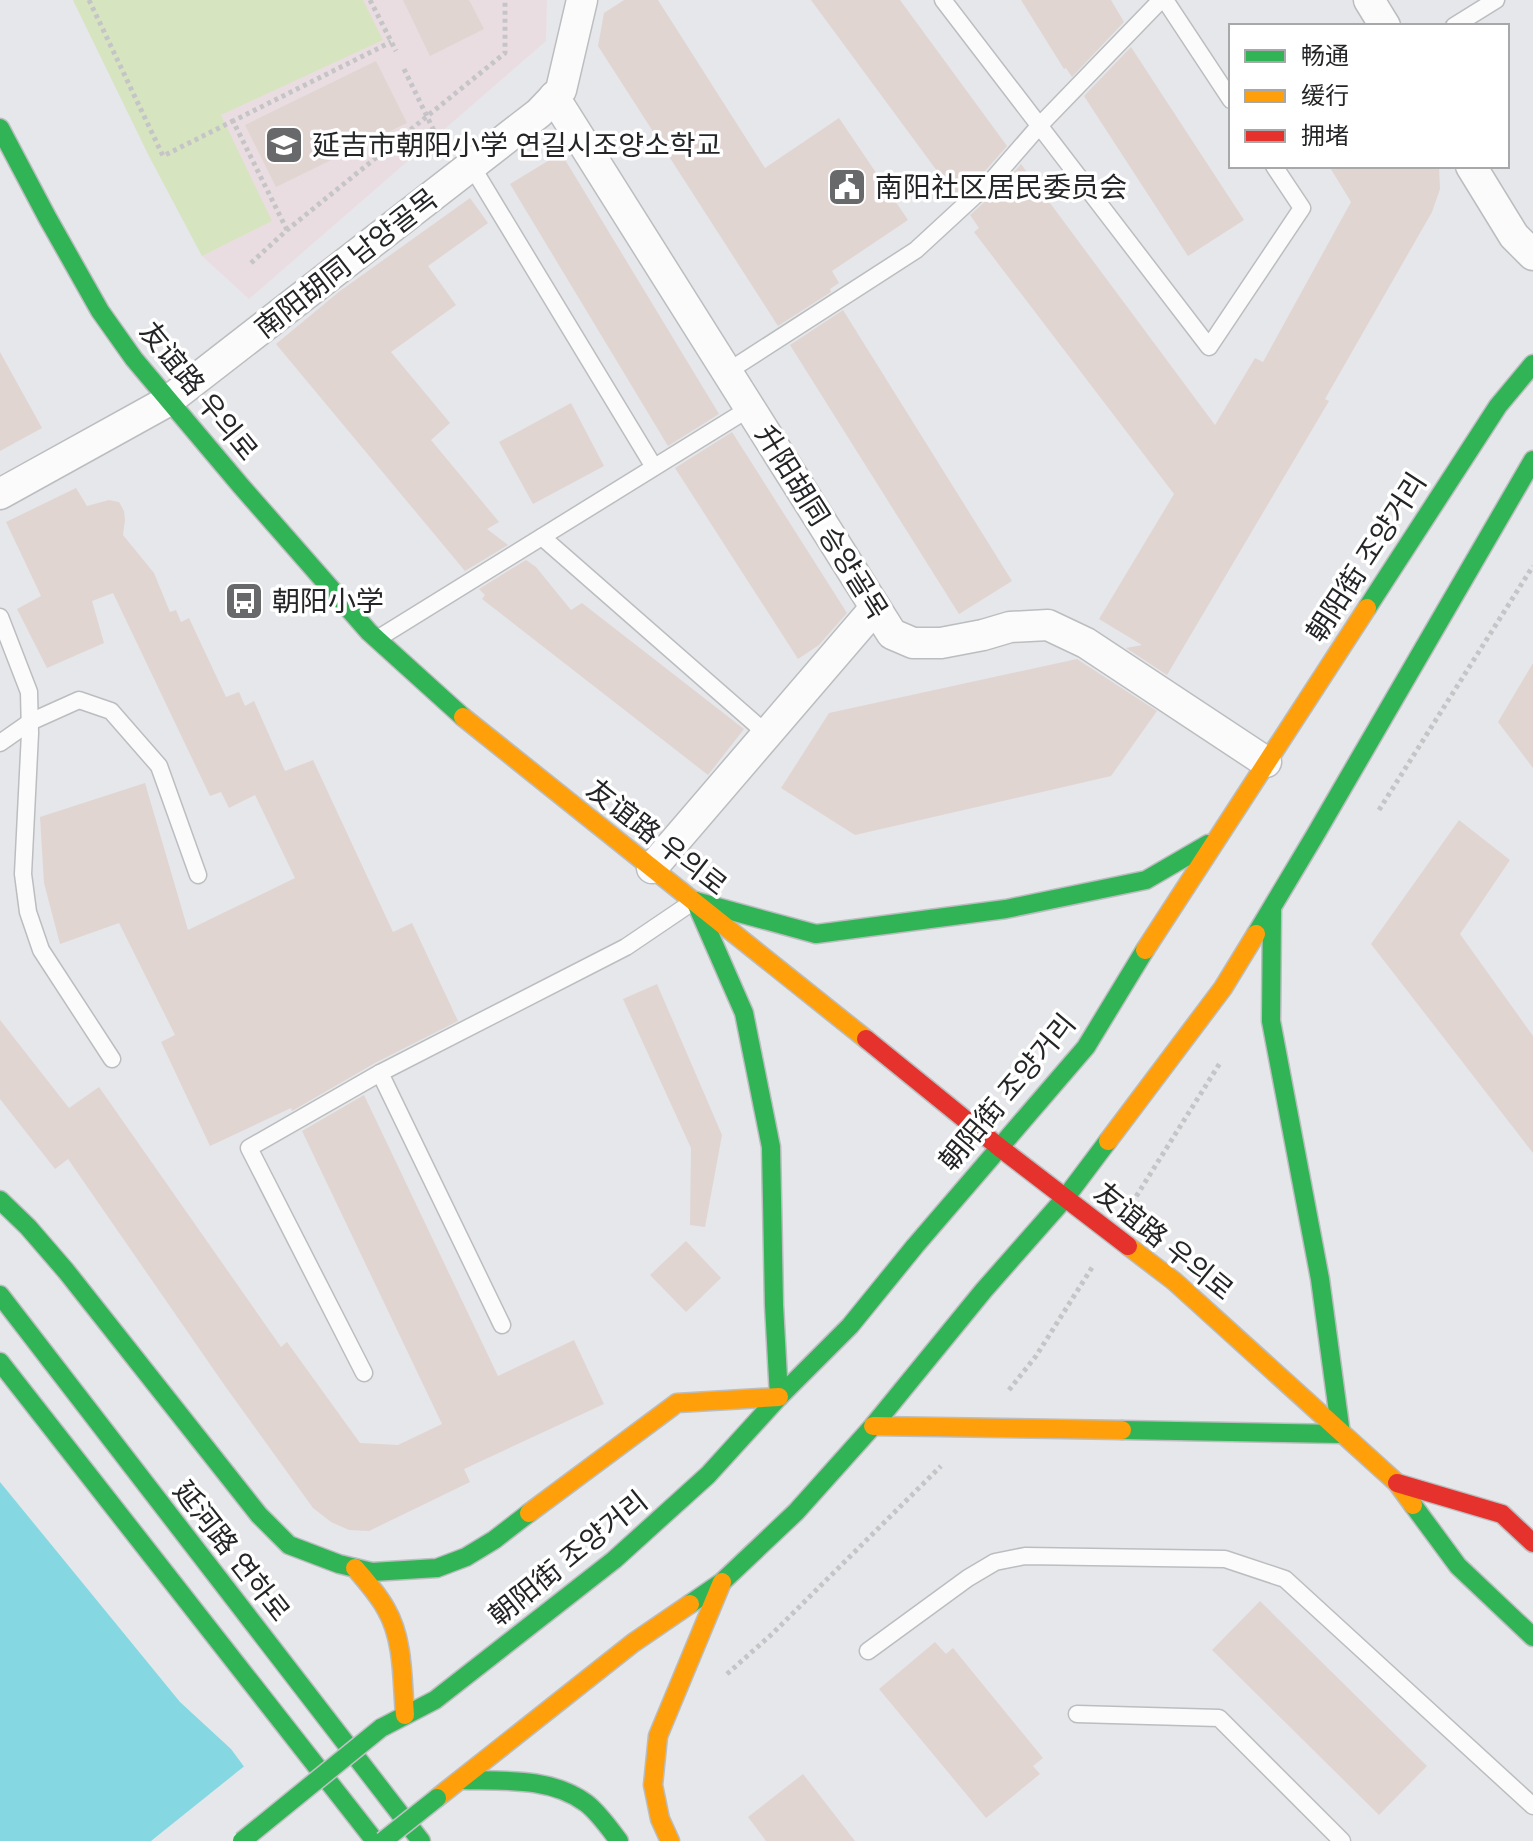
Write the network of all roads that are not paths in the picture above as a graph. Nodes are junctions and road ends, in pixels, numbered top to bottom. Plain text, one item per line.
1 (582, 0) edge
2 (943, 0) edge
3 (1163, 0) edge
4 (1369, 0) edge
5 (1496, 0) edge
6 (1384, 24) edge
7 (1457, 24) edge
8 (554, 97) junction
9 (1229, 97) edge
10 (1040, 125) junction
11 (0, 128) edge
12 (471, 165) junction
13 (1275, 168) edge
14 (1472, 168) edge
15 (1533, 255) edge
16 (1533, 364) edge
17 (727, 372) junction
18 (168, 401) junction
19 (750, 408) junction
20 (1533, 460) edge
21 (654, 467) junction
22 (0, 494) edge
23 (542, 537) junction
24 (875, 608) junction
25 (0, 617) edge
26 (377, 639) junction
27 (30, 722) junction
28 (767, 734) junction
29 (0, 743) edge
30 (1266, 762) junction
31 (1217, 839) junction
32 (652, 868) junction
33 (198, 875) dead end
34 (695, 901) junction
35 (1272, 906) junction
36 (112, 1059) dead end
37 (380, 1073) junction
38 (999, 1147) junction
39 (1066, 1197) junction
40 (0, 1200) edge
41 (0, 1295) edge
42 (502, 1325) dead end
43 (0, 1362) edge
44 (364, 1373) dead end
45 (779, 1397) junction
46 (873, 1426) junction
47 (1341, 1434) junction
48 (1397, 1483) junction
49 (1533, 1543) edge
50 (355, 1568) junction
51 (722, 1582) junction
52 (1533, 1637) edge
53 (868, 1651) dead end
54 (1077, 1714) dead end
55 (405, 1715) junction
56 (462, 1780) junction
57 (1533, 1806) edge
58 (242, 1841) edge
59 (375, 1841) edge
60 (383, 1841) edge
61 (421, 1841) edge
62 (619, 1841) edge
63 (670, 1841) edge
64 (1342, 1841) edge

1 - 8 street, 南阳胡同 남양골목
2 - 10 lane
3 - 9 lane
3 - 10 lane
4 - 6 street
5 - 7 lane
8 - 12 street, 南阳胡同 남양골목
8 - 17 street, 升阳胡同 승양골목
10 - 13 lane
10 - 17 lane
11 - 18 main road, 友谊路 우의로
12 - 18 street, 南阳胡同 남양골목
12 - 21 lane
14 - 15 street
16 - 30 main road, 朝阳街 조양거리
17 - 19 street, 升阳胡同 승양골목
18 - 22 street, 南阳胡同 남양골목
18 - 26 main road, 友谊路 우의로
19 - 21 lane
19 - 24 street, 升阳胡同 승양골목
20 - 35 main road
21 - 23 lane
23 - 26 lane
23 - 28 lane
24 - 28 street
24 - 30 street, 升阳胡同 승양골목
25 - 27 lane
26 - 32 main road, 友谊路 우의로
27 - 29 lane
27 - 33 lane
27 - 36 lane
28 - 32 street
30 - 31 main road, 朝阳街 조양거리
31 - 34 main road
31 - 38 main road, 朝阳街 조양거리
32 - 34 main road, 友谊路 우의로
34 - 37 lane
34 - 38 main road, 友谊路 우의로
34 - 45 main road
35 - 39 main road
35 - 47 main road
37 - 42 lane
37 - 44 lane
38 - 39 main road, 友谊路 우의로
38 - 45 main road, 朝阳街 조양거리
39 - 46 main road
39 - 47 main road, 友谊路 우의로
40 - 50 main road
41 - 61 main road, 延河路 연하로
43 - 59 main road
45 - 50 main road
45 - 55 main road, 朝阳街 조양거리
46 - 47 main road
46 - 51 main road
47 - 48 main road, 友谊路 우의로
48 - 49 main road, 友谊路 우의로
48 - 52 main road, 友谊路 우의로
50 - 55 main road
51 - 56 main road
51 - 63 main road
53 - 57 lane
54 - 64 lane
55 - 58 main road, 朝阳街 조양거리, bridge
56 - 60 main road, bridge
56 - 62 main road

